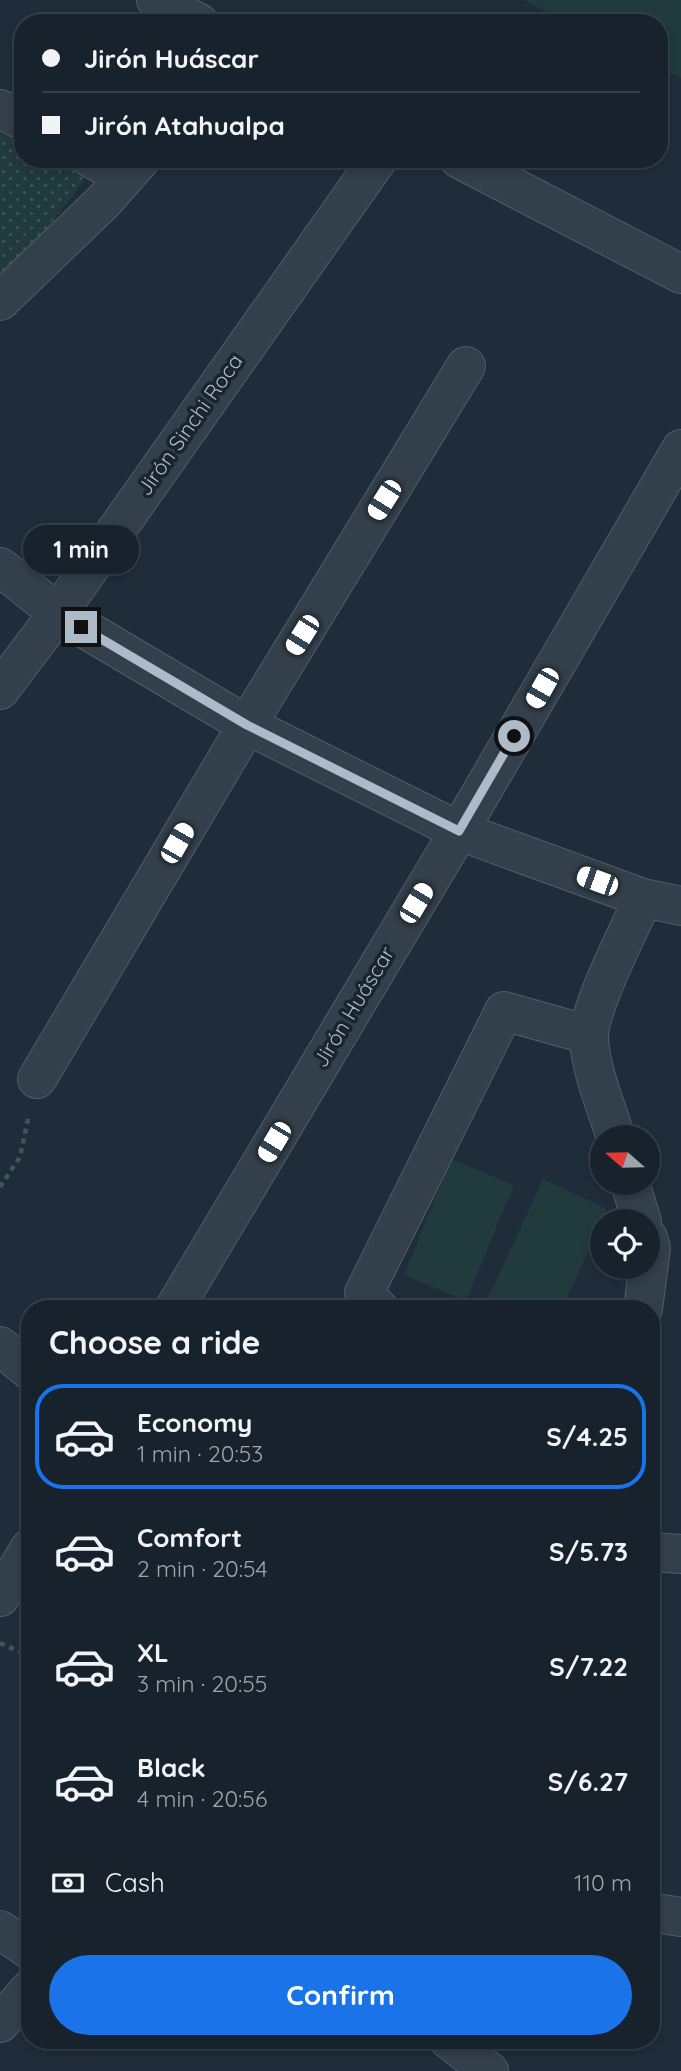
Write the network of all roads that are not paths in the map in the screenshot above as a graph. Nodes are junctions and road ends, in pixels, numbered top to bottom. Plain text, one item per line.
1 (156, 0) edge
2 (182, 14) edge
3 (118, 168) edge
4 (372, 168) edge
5 (476, 168) edge
6 (681, 274) edge
7 (0, 301) edge
8 (466, 366) dead end
9 (681, 449) edge
10 (0, 567) edge
11 (58, 613) junction
12 (0, 690) edge
13 (247, 725) junction
14 (459, 831) junction
15 (643, 898) junction
16 (681, 906) edge
17 (589, 1035) junction
18 (37, 1079) road end
19 (612, 1125) edge
20 (647, 1279) edge
21 (179, 1300) edge
22 (371, 1300) edge
23 (644, 1300) edge
24 (0, 1346) edge
25 (21, 1364) edge
26 (660, 1553) edge
27 (681, 1554) edge
28 (21, 1563) edge
29 (0, 1597) edge
30 (660, 1914) edge
31 (681, 1917) edge
32 (0, 1930) edge
33 (21, 1944) edge
34 (21, 1999) edge
35 (0, 2023) edge
36 (461, 2049) edge
37 (489, 2071) edge

1 - 2 street
3 - 7 street
4 - 11 street, Jirón Sinchi Roca
5 - 6 street
8 - 13 street
9 - 14 street, Jirón Huáscar
10 - 11 street
11 - 12 street, Jirón Sinchi Roca
11 - 13 street
13 - 14 street
13 - 18 street
14 - 15 street
14 - 21 street, Jirón Huáscar
15 - 16 street
15 - 17 street
17 - 19 street
17 - 22 street
20 - 23 street
24 - 25 street
26 - 27 street
28 - 29 street
30 - 31 street
32 - 33 street
34 - 35 street
36 - 37 street

